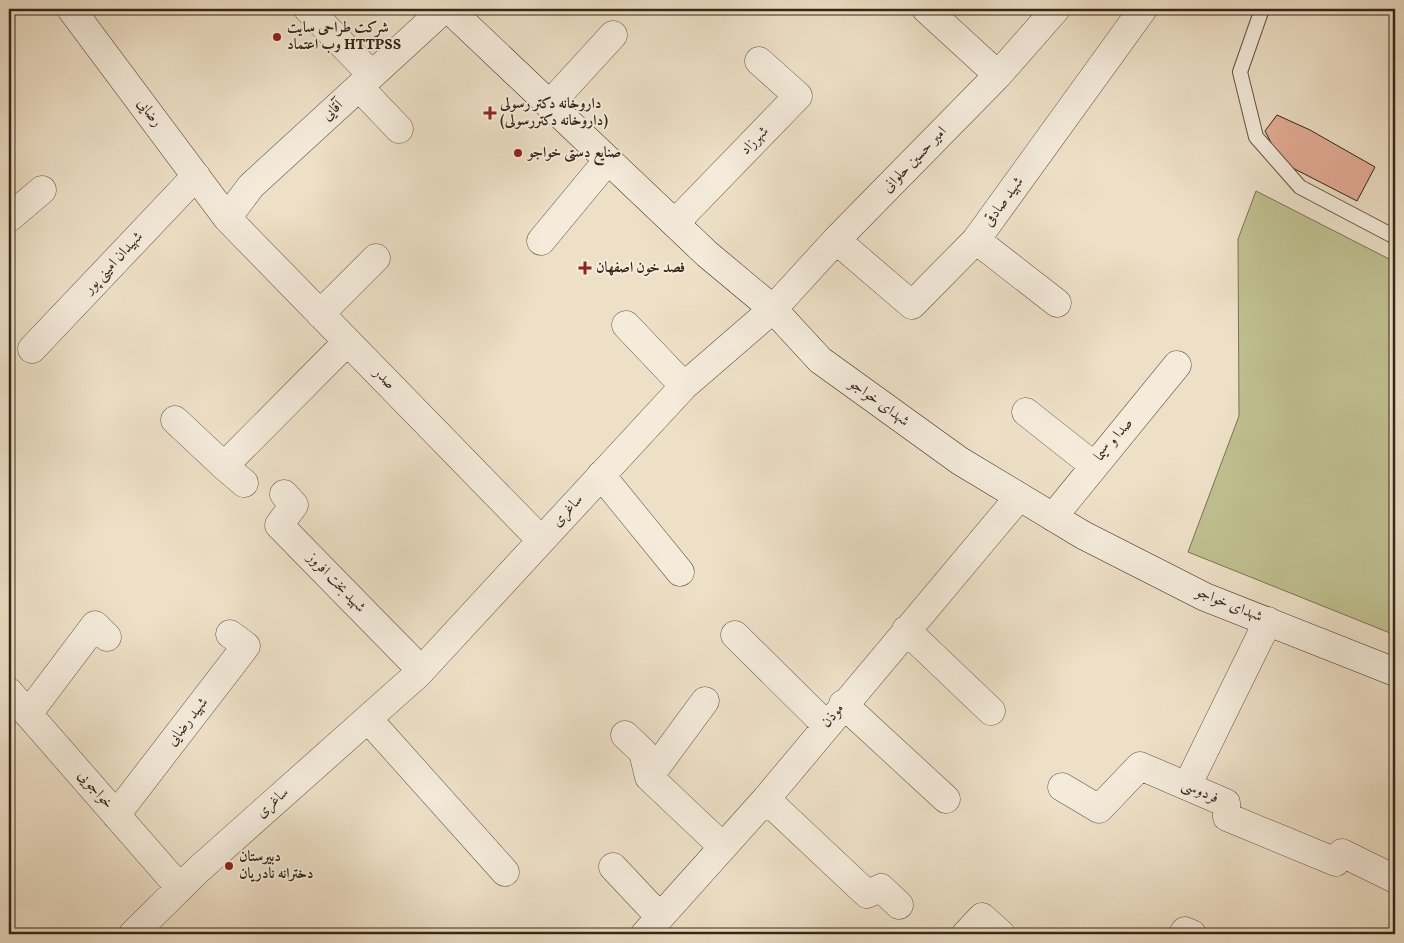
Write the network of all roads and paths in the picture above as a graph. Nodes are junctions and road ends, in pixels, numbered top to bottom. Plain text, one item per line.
1 (71, 9) edge
2 (308, 9) edge
3 (444, 9) edge
4 (449, 9) edge
5 (926, 9) edge
6 (1056, 9) edge
7 (1143, 9) edge
8 (1262, 9) edge
9 (614, 35) dead end
10 (759, 61) dead end
11 (998, 75) junction
12 (365, 81) junction
13 (549, 105) junction
14 (399, 129) dead end
15 (608, 160) junction
16 (196, 176) junction
17 (42, 190) dead end
18 (9, 218) edge
19 (227, 218) junction
20 (675, 223) junction
21 (1395, 238) edge
22 (836, 240) junction
23 (976, 240) junction
24 (541, 241) dead end
25 (376, 258) dead end
26 (1057, 303) dead end
27 (773, 309) junction
28 (320, 314) junction
29 (626, 325) dead end
30 (347, 342) junction
31 (32, 349) dead end
32 (1177, 365) dead end
33 (684, 386) junction
34 (1026, 412) dead end
35 (175, 420) dead end
36 (1093, 465) junction
37 (601, 475) junction
38 (284, 494) dead end
39 (1020, 497) junction
40 (1053, 517) junction
41 (541, 540) junction
42 (680, 572) dead end
43 (1268, 622) junction
44 (906, 630) junction
45 (230, 634) dead end
46 (735, 635) dead end
47 (107, 638) dead end
48 (421, 670) junction
49 (1395, 672) edge
50 (705, 701) dead end
51 (16, 705) edge
52 (991, 711) dead end
53 (835, 715) junction
54 (368, 719) junction
55 (626, 735) dead end
56 (649, 777) junction
57 (1187, 786) junction
58 (1062, 787) dead end
59 (766, 799) junction
60 (946, 800) dead end
61 (116, 815) junction
62 (722, 846) junction
63 (613, 867) dead end
64 (505, 872) dead end
65 (1395, 879) edge
66 (180, 888) junction
67 (899, 905) dead end
68 (653, 929) edge
69 (133, 934) edge
70 (966, 934) edge
71 (1001, 934) edge
72 (1183, 934) edge
73 (1192, 934) edge

1 - 16 street, رضایی
2 - 12 street
3 - 12 street, آقایی
4 - 13 street, شهدای خواجو
5 - 11 street
6 - 11 street, امیر حسین حلوانی
7 - 23 street, شهید صادقی
8 - 21 lane
9 - 13 street
10 - 20 street, شهرزاد
11 - 22 street, امیر حسین حلوانی
12 - 14 street
12 - 19 street, آقایی
13 - 15 street, شهدای خواجو
15 - 20 street, شهدای خواجو
15 - 24 street
16 - 19 street, رضایی
16 - 31 street, شهیدان امینی پور
17 - 18 street
19 - 28 street, صدر
20 - 27 street, شهدای خواجو
22 - 23 street, شهید صادقی
22 - 27 street, امیر حسین حلوانی
23 - 26 street
25 - 28 street
27 - 33 street, ساغری
27 - 39 street, شهدای خواجو
28 - 30 street, صدر
29 - 33 street
30 - 35 street
30 - 41 street, صدر
32 - 36 street, صدا و سیما
33 - 37 street, ساغری
34 - 36 street
36 - 40 street, صدا و سیما
37 - 41 street, ساغری
37 - 42 street
38 - 48 street, شهید بخت افروز
39 - 40 street, شهدای خواجو
39 - 44 street, موذن
40 - 43 street, شهدای خواجو
41 - 48 street, ساغری
43 - 49 street, شهدای خواجو
43 - 57 street
44 - 52 street
44 - 53 street, موذن
45 - 61 street, شهید رضایی
46 - 53 street
47 - 51 street
48 - 54 street, ساغری
50 - 56 street
51 - 61 street, خواجویی
53 - 59 street, موذن
53 - 60 street
54 - 64 street
54 - 66 street, ساغری
55 - 56 street
56 - 62 street
57 - 58 street, فردوسی
57 - 65 street, فردوسی
59 - 62 street, موذن
59 - 67 street
61 - 66 street, خواجویی
62 - 68 street, موذن
63 - 68 street
66 - 69 street, ساغری
70 - 71 street
72 - 73 street

